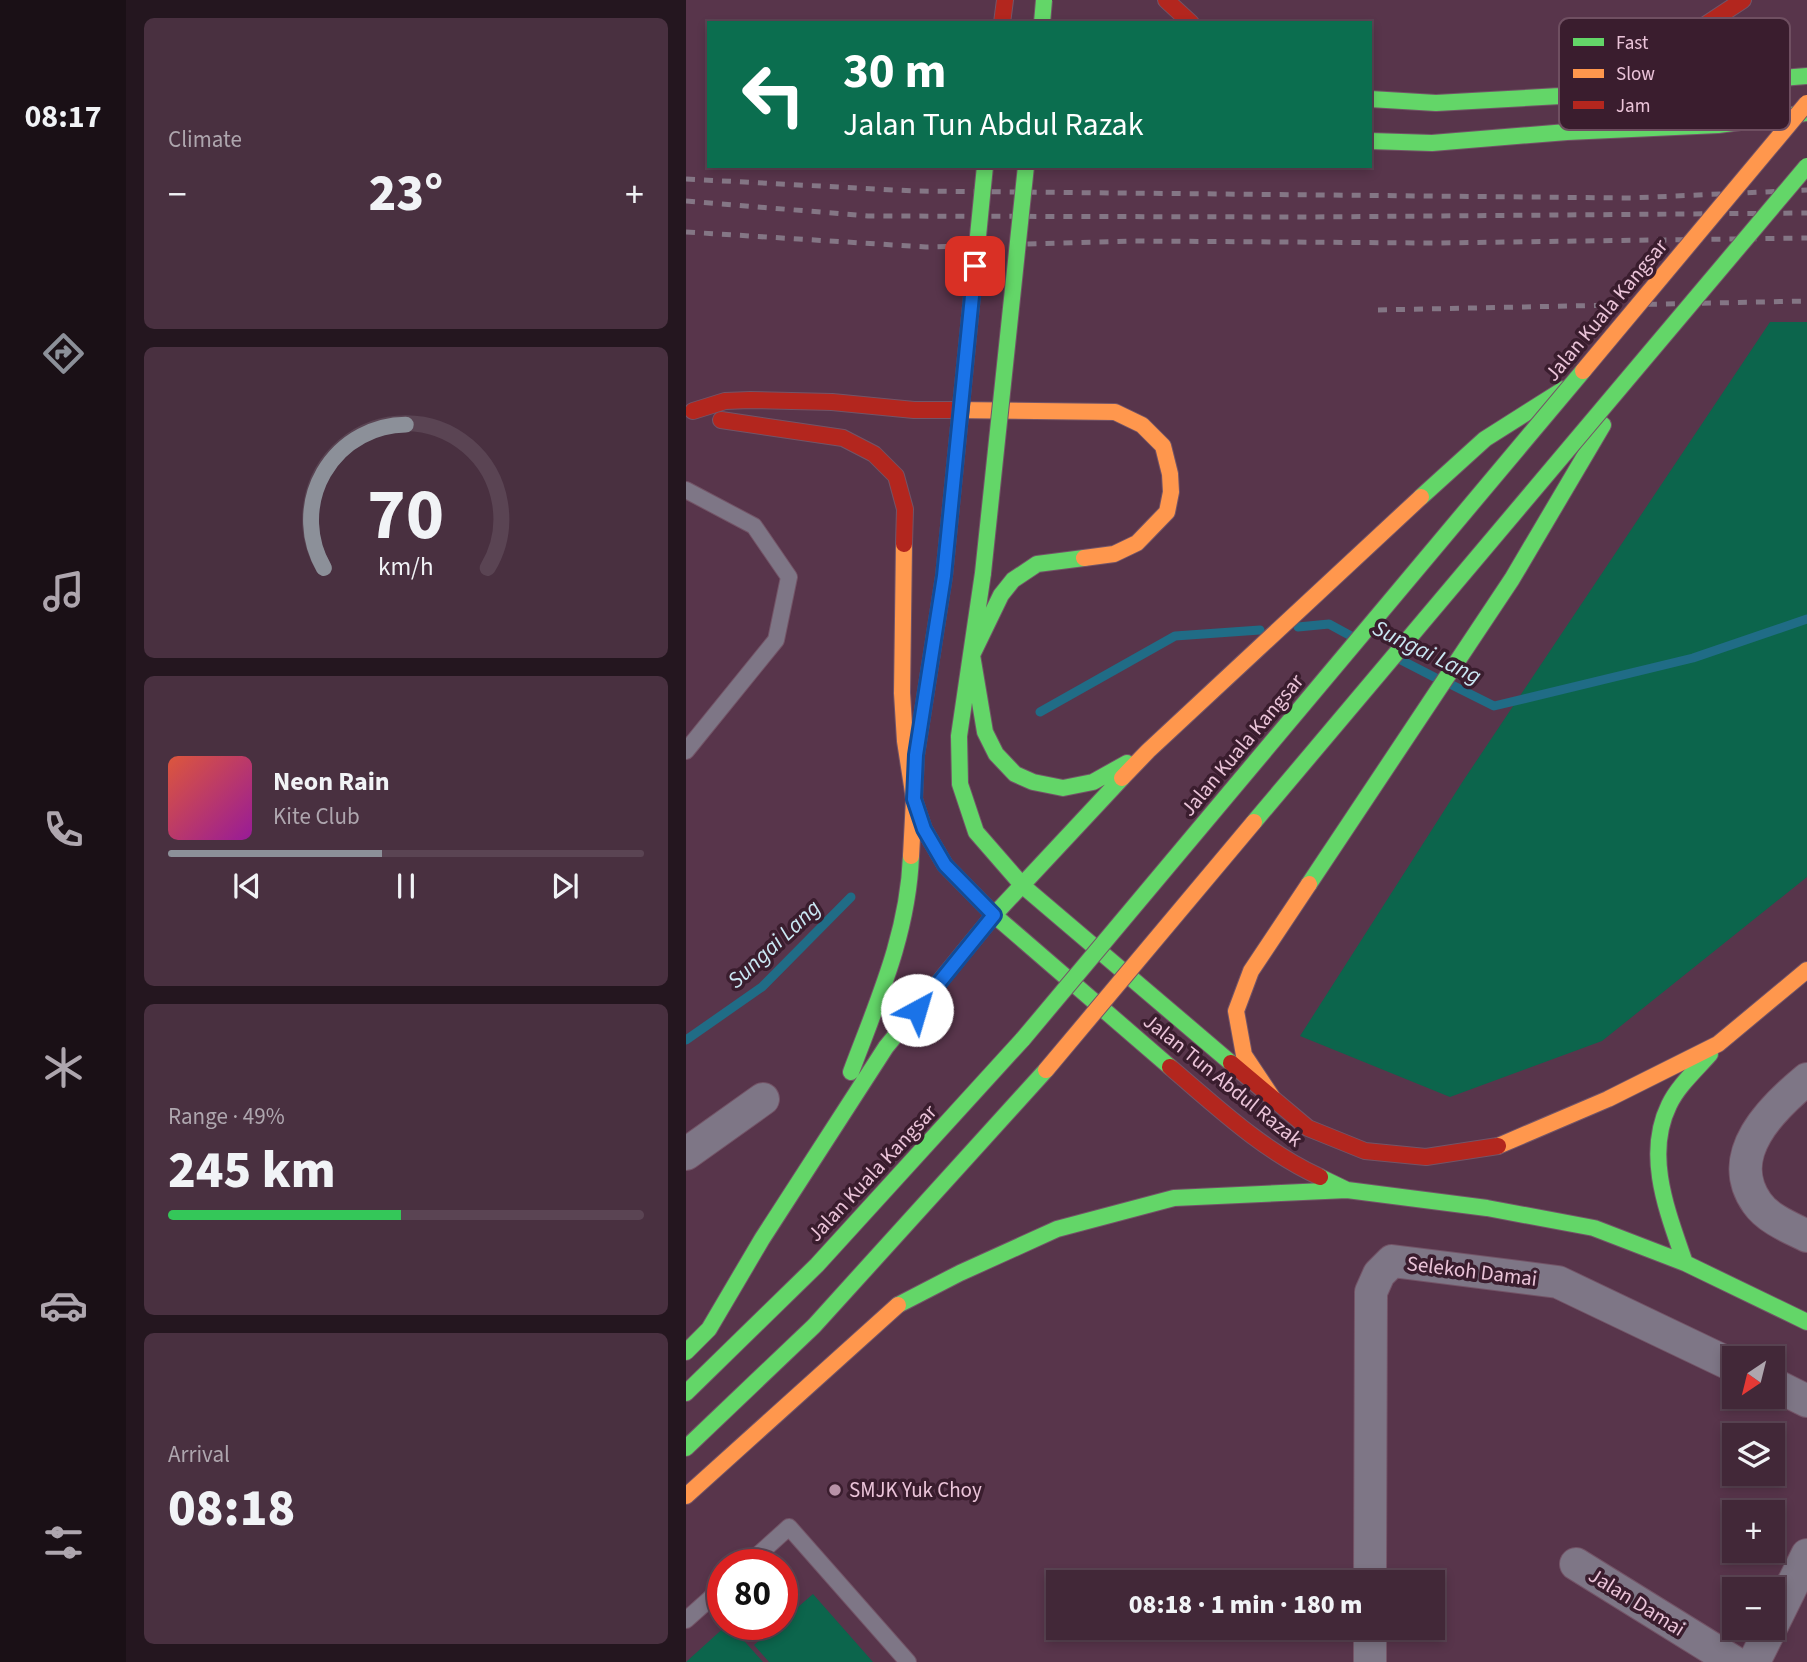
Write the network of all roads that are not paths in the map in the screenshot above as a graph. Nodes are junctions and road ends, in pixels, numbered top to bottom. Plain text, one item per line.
1 (1005, 0) edge
2 (1044, 0) edge
3 (1166, 0) edge
4 (1743, 0) edge
5 (1716, 18) edge
6 (1002, 21) edge
7 (1042, 21) edge
8 (1189, 21) edge
9 (1559, 96) edge
10 (1372, 99) edge
11 (1807, 103) edge
12 (1790, 123) edge
13 (1610, 130) edge
14 (1784, 130) edge
15 (1372, 141) edge
16 (1807, 166) edge
17 (985, 168) edge
18 (1026, 168) edge
19 (1634, 372) junction
20 (1573, 383) junction
21 (689, 412) edge
22 (686, 490) edge
23 (972, 655) junction
24 (686, 751) edge
25 (1149, 751) junction
26 (914, 799) junction
27 (1023, 886) junction
28 (994, 915) junction
29 (1807, 970) edge
30 (1718, 1044) junction
31 (1805, 1083) edge
32 (1272, 1097) junction
33 (762, 1099) dead end
34 (823, 1143) junction
35 (686, 1154) edge
36 (1347, 1190) junction
37 (1807, 1236) edge
38 (1685, 1263) junction
39 (1807, 1322) edge
40 (686, 1352) edge
41 (1722, 1360) edge
42 (1785, 1390) edge
43 (686, 1393) edge
44 (1807, 1401) edge
45 (686, 1448) edge
46 (686, 1496) edge
47 (765, 1549) edge
48 (1807, 1555) edge
49 (1576, 1564) dead end
50 (1370, 1570) edge
51 (1785, 1599) edge
52 (707, 1601) edge
53 (686, 1620) edge
54 (1370, 1640) edge
55 (1765, 1640) edge
56 (908, 1662) edge
57 (1370, 1662) edge
58 (1734, 1662) edge
59 (1754, 1662) edge

1 - 6 main road
2 - 7 main road, bridge
3 - 8 main road
4 - 5 main road
9 - 10 main road
11 - 12 main road, Jalan Kuala Kangsar, bridge
13 - 15 main road
14 - 20 main road, Jalan Kuala Kangsar, bridge
16 - 19 main road, bridge
17 - 26 main road, Jalan Tun Abdul Razak, bridge
18 - 23 main road, bridge
19 - 32 main road, bridge
19 - 45 main road, bridge
20 - 25 main road, bridge
20 - 43 main road, Jalan Kuala Kangsar, bridge
21 - 23 main road
21 - 26 main road
22 - 24 lane
23 - 25 main road
23 - 27 main road
25 - 27 main road
26 - 28 main road, Jalan Tun Abdul Razak
26 - 34 main road
27 - 28 main road
27 - 32 main road
28 - 34 main road
28 - 36 main road, Jalan Tun Abdul Razak
29 - 30 main road
30 - 32 main road
30 - 38 main road
31 - 37 street
33 - 35 street
34 - 40 main road
36 - 38 main road, Jalan Tun Abdul Razak
36 - 46 main road
38 - 39 main road, Jalan Tun Abdul Razak
41 - 50 street, Selekoh Damai
42 - 44 street
47 - 56 lane
48 - 51 street
49 - 58 street, Jalan Damai
52 - 53 lane
54 - 57 street
55 - 59 street

